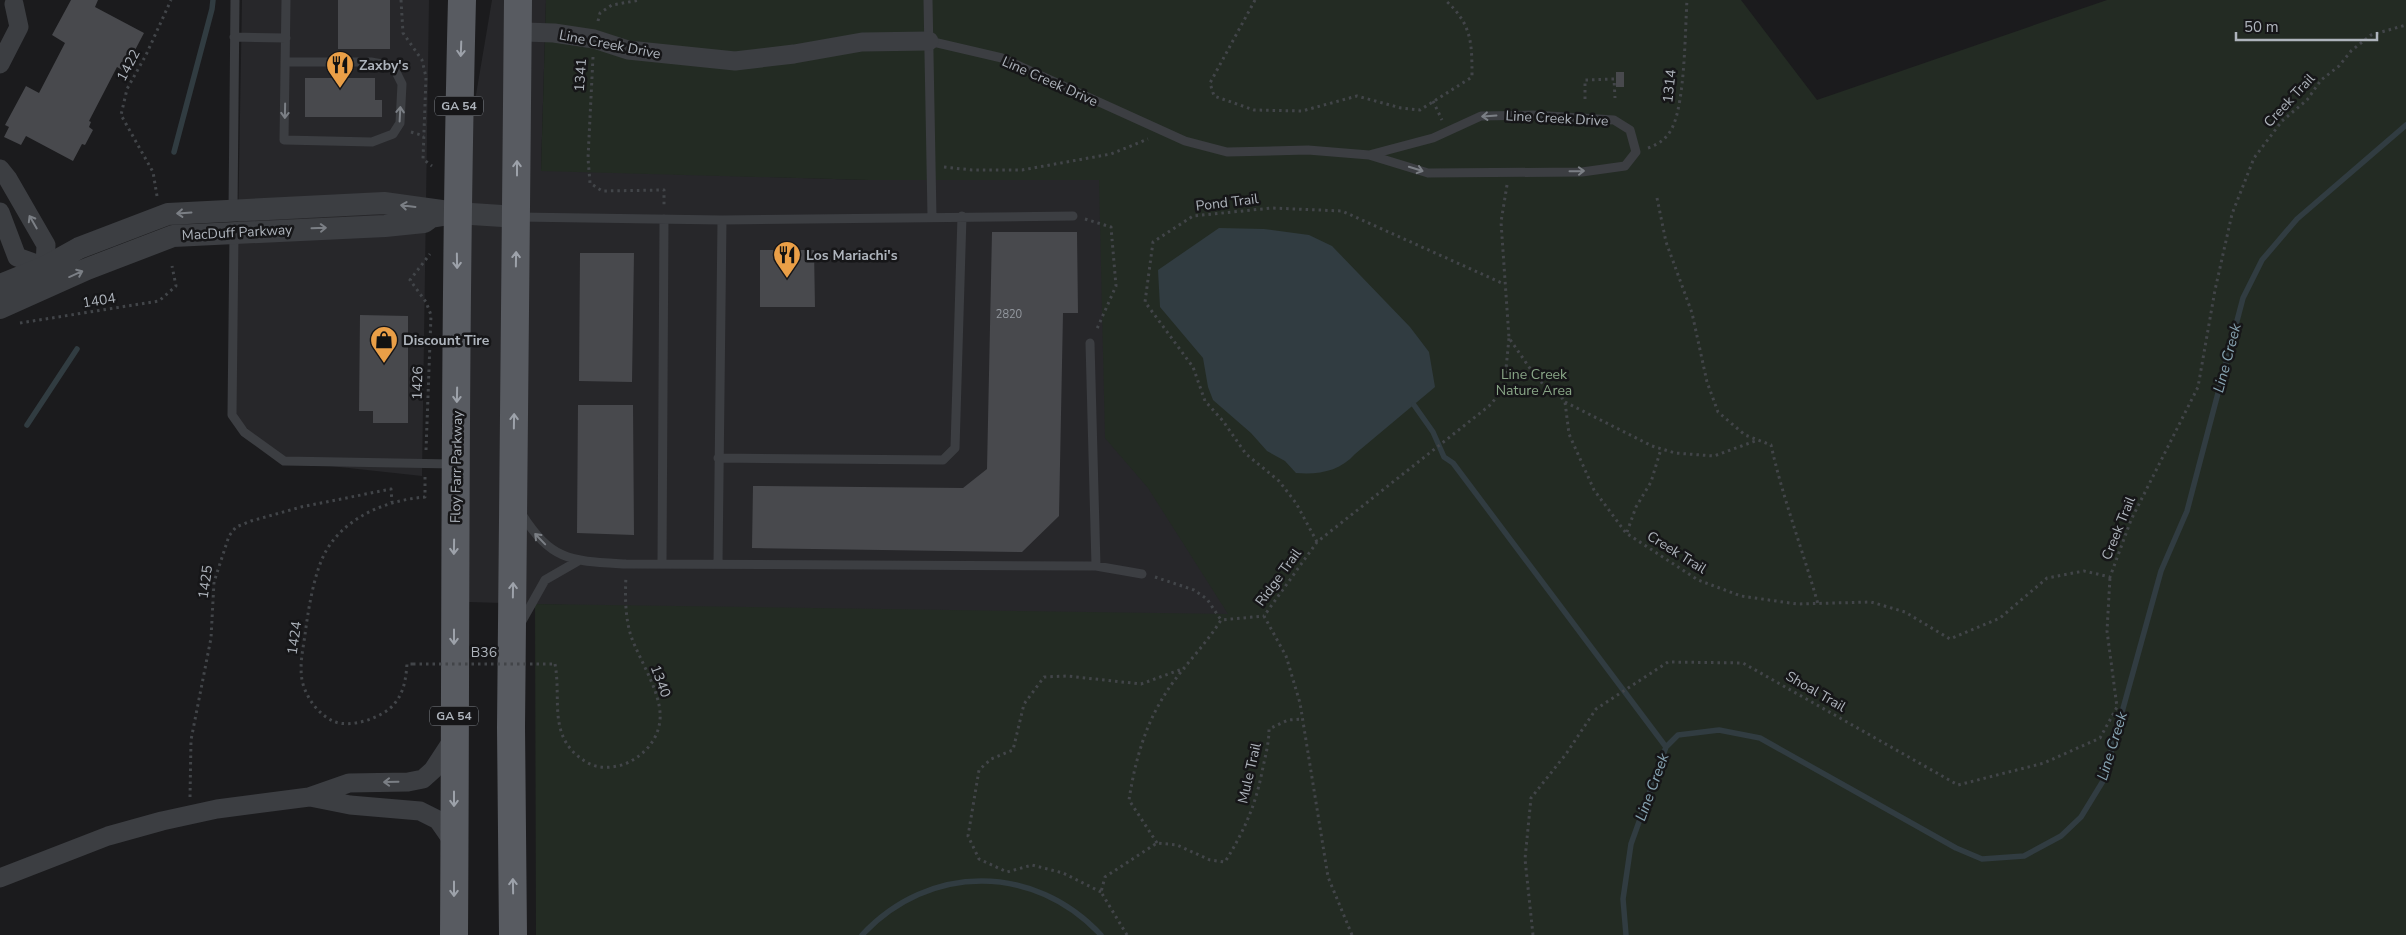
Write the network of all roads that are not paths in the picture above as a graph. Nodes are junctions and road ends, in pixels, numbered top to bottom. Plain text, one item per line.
1 (235, 0) edge
2 (286, 0) edge
3 (462, 0) edge
4 (928, 0) edge
5 (13, 2) edge
6 (519, 10) edge
7 (234, 37) junction
8 (286, 38) junction
9 (929, 41) junction
10 (286, 62) junction
11 (0, 64) edge
12 (1369, 156) junction
13 (0, 169) edge
14 (233, 209) junction
15 (0, 212) edge
16 (456, 213) junction
17 (962, 216) junction
18 (1073, 216) road end
19 (517, 217) junction
20 (932, 217) junction
21 (664, 219) junction
22 (722, 220) junction
23 (234, 232) junction
24 (49, 276) junction
25 (0, 285) edge
26 (0, 308) edge
27 (1090, 343) road end
28 (718, 458) junction
29 (455, 464) junction
30 (514, 503) junction
31 (578, 561) junction
32 (662, 563) junction
33 (718, 564) junction
34 (1096, 566) junction
35 (1142, 574) road end
36 (512, 653) junction
37 (454, 738) junction
38 (309, 797) junction
39 (454, 843) junction
40 (0, 878) edge
41 (454, 935) edge
42 (514, 935) edge

1 - 7 lane
2 - 8 lane
3 -> 16 main road, Floy Farr Parkway / GA 54
4 - 9 lane
5 - 11 street
6 - 9 street, Line Creek Drive
19 -> 6 main road
7 - 8 lane
7 - 14 lane
8 - 10 lane
9 - 12 lane, Line Creek Drive
9 - 20 lane
10 -> 10 lane
12 -> 12 lane, Line Creek Drive
24 -> 13 street
16 -> 14 street, MacDuff Parkway
14 - 23 lane
14 -> 24 street, MacDuff Parkway
15 - 24 street
16 - 19 street, MacDuff Parkway
23 -> 16 street, MacDuff Parkway
16 -> 29 main road, Floy Farr Parkway / GA 54
17 - 18 lane
17 - 20 lane
17 - 28 lane
19 - 21 lane
30 -> 19 main road
20 - 22 lane
21 - 22 lane
21 - 32 lane
22 - 28 lane
24 -> 23 street, MacDuff Parkway
23 - 29 lane
24 - 25 street, MacDuff Parkway
24 - 26 street, MacDuff Parkway
27 - 34 lane
28 - 33 lane
29 -> 37 main road, Floy Farr Parkway / GA 54
31 -> 30 lane
36 -> 30 main road
31 - 32 lane
31 - 36 lane
32 - 33 lane
33 - 34 lane
34 - 35 lane
42 -> 36 main road
37 -> 38 street
37 -> 39 main road, Floy Farr Parkway / GA 54
38 - 39 street
38 - 40 street
39 -> 41 main road, Floy Farr Parkway / GA 54

